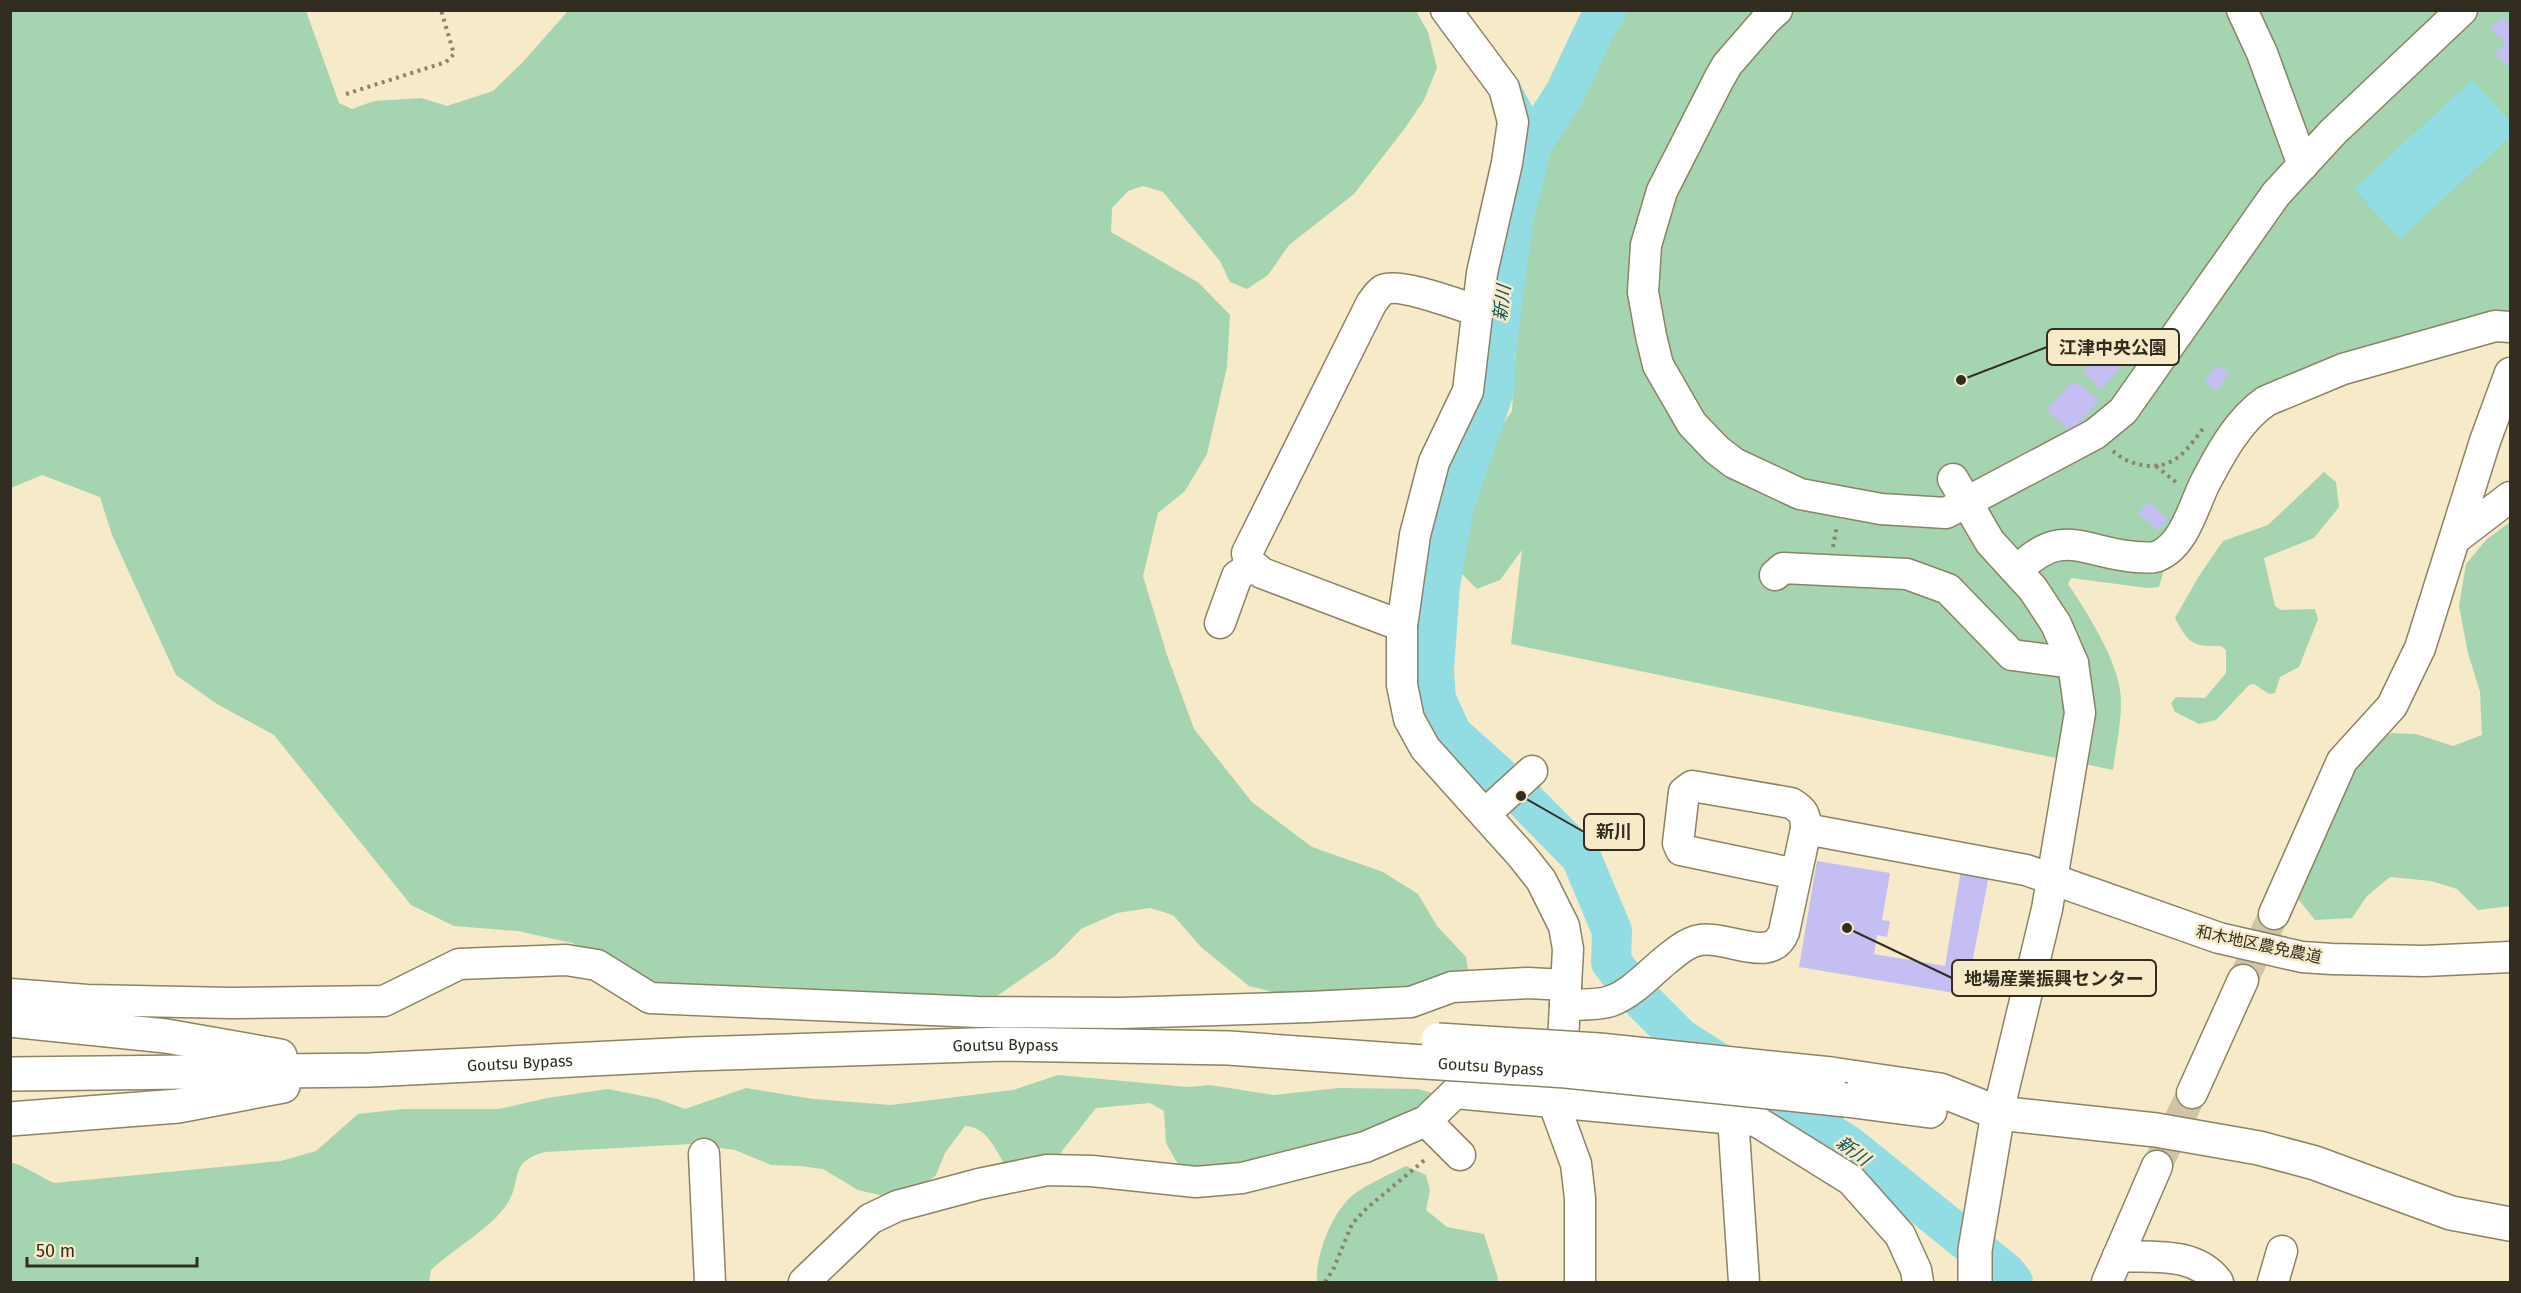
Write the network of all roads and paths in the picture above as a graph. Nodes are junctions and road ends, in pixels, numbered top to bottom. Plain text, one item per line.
1 (441, 10) edge
2 (1446, 10) edge
3 (1777, 10) edge
4 (2242, 10) edge
5 (2462, 10) edge
6 (346, 94) dead end
7 (2303, 165) junction
8 (1478, 311) junction
9 (2511, 327) edge
10 (2511, 373) edge
11 (2208, 423) dead end
12 (2095, 434) junction
13 (1960, 491) junction
14 (2511, 497) edge
15 (1841, 503) junction
16 (2455, 539) junction
17 (1831, 556) dead end
18 (1252, 566) junction
19 (2018, 570) junction
20 (1775, 575) dead end
21 (1220, 623) dead end
22 (1402, 626) junction
23 (2073, 663) junction
24 (1527, 776) dead end
25 (1492, 808) junction
26 (1806, 829) junction
27 (1796, 874) junction
28 (2052, 879) junction
29 (2274, 914) tunnel mouth
30 (2511, 957) edge
31 (2243, 980) tunnel mouth
32 (10, 994) edge
33 (1566, 995) junction
34 (10, 1020) edge
35 (370, 1070) junction
36 (10, 1074) edge
37 (2192, 1093) tunnel mouth
38 (1553, 1101) junction
39 (1998, 1113) junction
40 (1733, 1117) junction
41 (10, 1119) edge
42 (1443, 1139) junction
43 (704, 1154) dead end
44 (2157, 1166) tunnel mouth
45 (2511, 1224) edge
46 (2282, 1251) dead end
47 (2113, 1269) edge
48 (710, 1282) edge
49 (804, 1282) edge
50 (1324, 1282) edge
51 (1580, 1282) edge
52 (1744, 1282) edge
53 (1918, 1282) edge
54 (1975, 1282) edge
55 (2218, 1282) edge
56 (2273, 1282) edge

1 - 6 path
2 - 8 street
3 - 15 street
4 - 7 street
5 - 7 street
7 - 12 street
8 - 18 street
8 - 22 street
9 - 19 street
10 - 16 street
11 - 12 path
12 - 13 street
13 - 15 street
13 - 19 street
14 - 16 street
15 - 17 path
16 - 29 street
18 - 21 street
18 - 22 street
19 - 23 street
20 - 23 street
22 - 25 street
23 - 28 street
24 - 25 street
25 - 33 street
26 - 27 street
26 - 27 street
26 - 28 street, 和木地区農免農道
27 - 33 street
28 - 30 street, 和木地区農免農道
28 - 39 street
31 - 37 street
32 - 33 street
33 - 38 street
34 - 35 main road
35 - 36 main road, Goutsu Bypass
35 - 39 main road, Goutsu Bypass, bridge
35 - 41 main road
38 - 40 street
38 - 42 street
38 - 51 street
39 - 45 main road, Goutsu Bypass
39 - 54 main road
40 - 52 street
40 - 53 street
42 - 49 street
42 - 50 path
43 - 48 street
44 - 47 street
46 - 56 street
47 - 55 street

